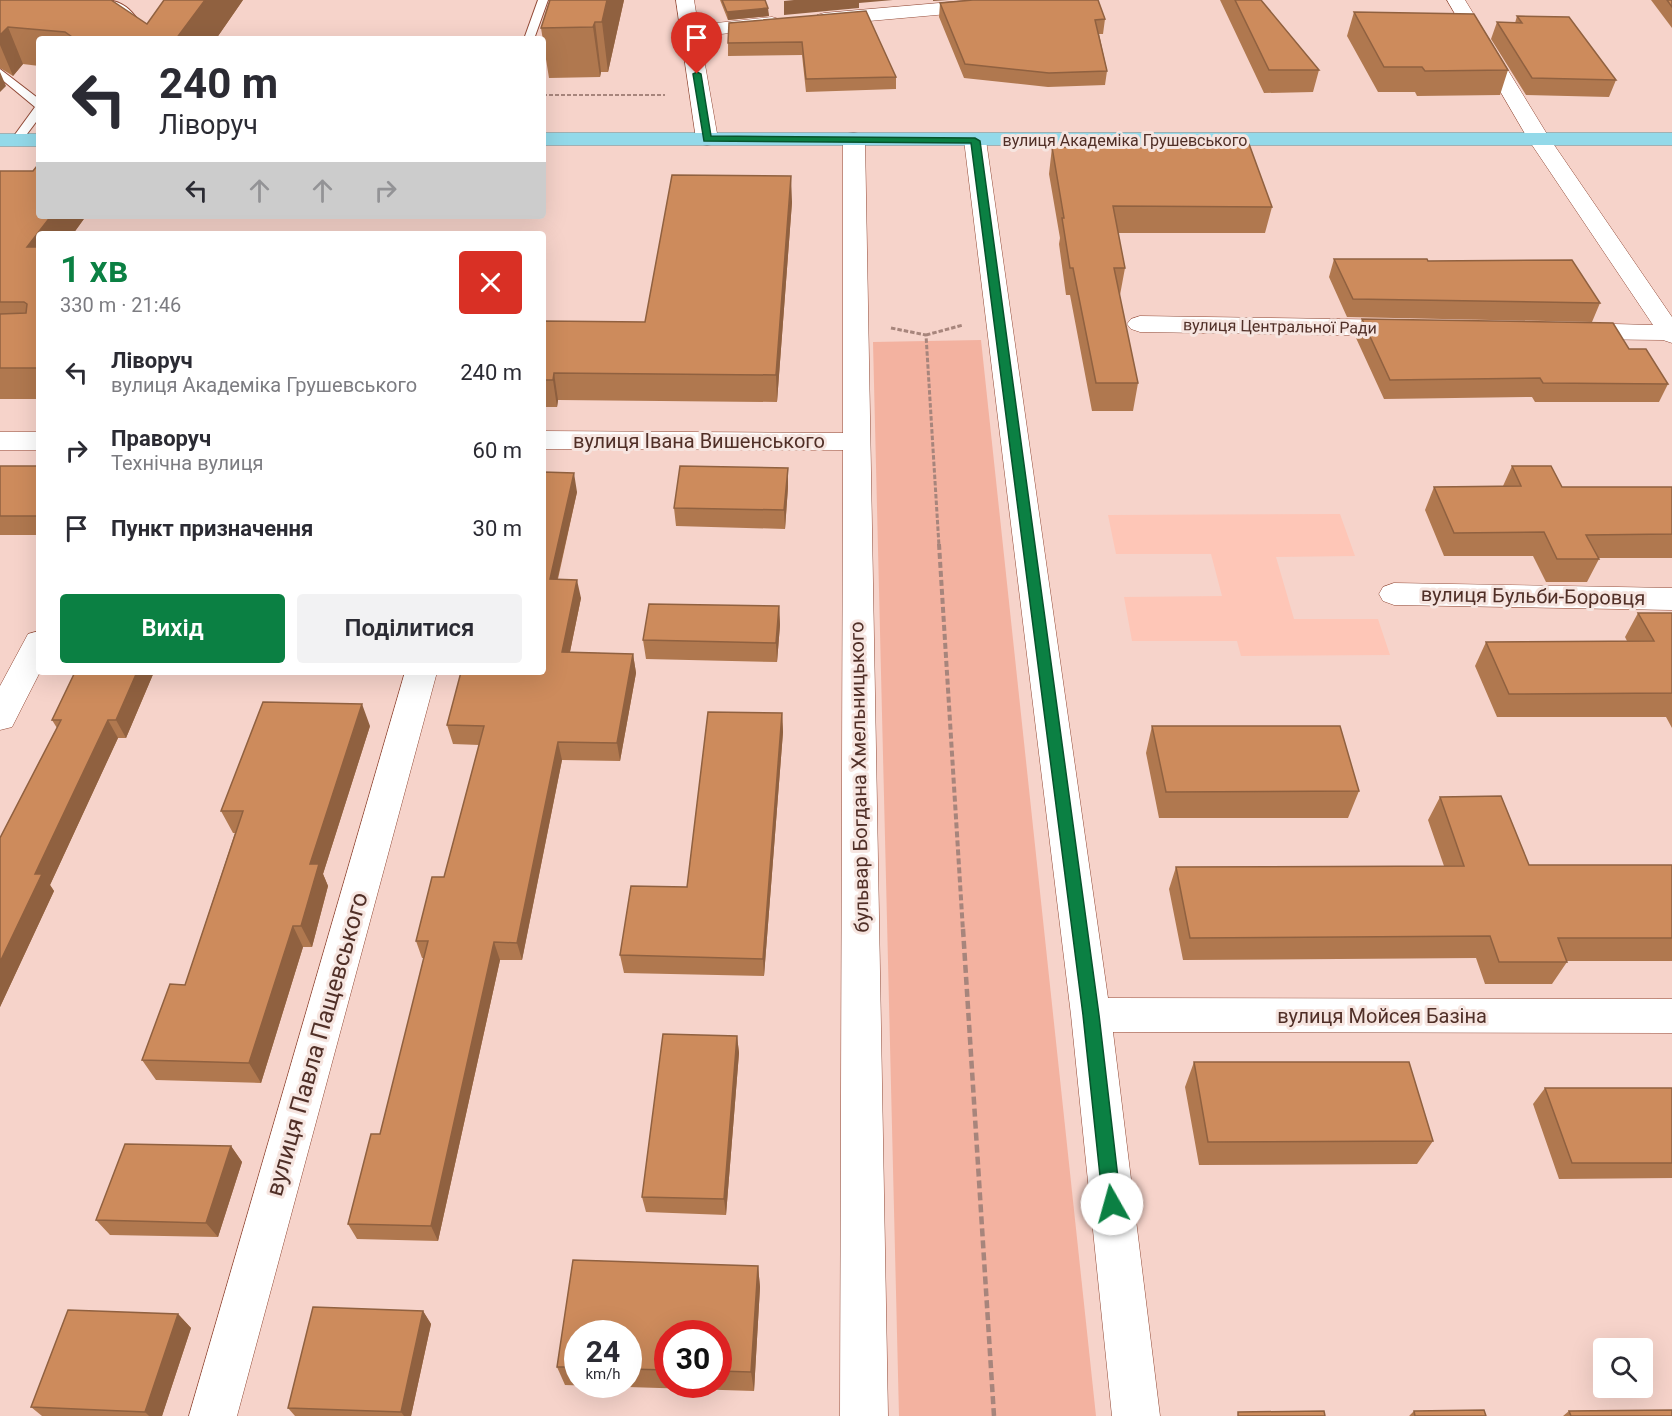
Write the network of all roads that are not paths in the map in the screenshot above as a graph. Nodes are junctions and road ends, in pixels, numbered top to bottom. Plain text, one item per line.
1 (109, 0) edge
2 (543, 0) edge
3 (684, 0) edge
4 (1037, 0) edge
5 (1456, 0) edge
6 (691, 31) junction
7 (144, 36) edge
8 (531, 36) edge
9 (0, 72) edge
10 (36, 102) edge
11 (36, 113) edge
12 (546, 139) edge
13 (707, 139) junction
14 (854, 139) junction
15 (1539, 139) junction
16 (1672, 139) edge
17 (8, 140) edge
18 (36, 140) edge
19 (975, 141) junction
20 (1140, 324) dead end
21 (1423, 328) edge
22 (1552, 331) edge
23 (1671, 334) edge
24 (546, 440) edge
25 (0, 441) edge
26 (36, 441) edge
27 (856, 442) junction
28 (1394, 594) dead end
29 (1672, 599) edge
30 (36, 648) edge
31 (420, 675) edge
32 (0, 718) edge
33 (1091, 1015) junction
34 (1672, 1016) edge
35 (213, 1416) edge
36 (864, 1416) edge
37 (1136, 1416) edge

1 - 7 lane
2 - 8 lane
3 - 6 street
4 - 6 street
5 - 15 street
6 - 13 street
9 - 10 lane
11 - 17 lane
12 - 13 main road, вулиця Академіка Грушевського
13 - 14 main road, вулиця Академіка Грушевського
14 - 19 main road, вулиця Академіка Грушевського
14 - 27 street, бульвар Богдана Хмельницького
15 - 16 main road, вулиця Академіка Грушевського
15 - 19 main road, вулиця Академіка Грушевського
15 - 23 street
17 - 18 main road
19 - 33 street
20 - 21 street, вулиця Центральної Ради
22 - 23 street
24 - 27 street, вулиця Івана Вишенського
25 - 26 street
27 - 36 street, бульвар Богдана Хмельницького
28 - 29 street, вулиця Бульби-Боровця
30 - 32 street
31 - 35 street, вулиця Павла Пащевського
33 - 34 street, вулиця Мойсея Базіна
33 - 37 street

